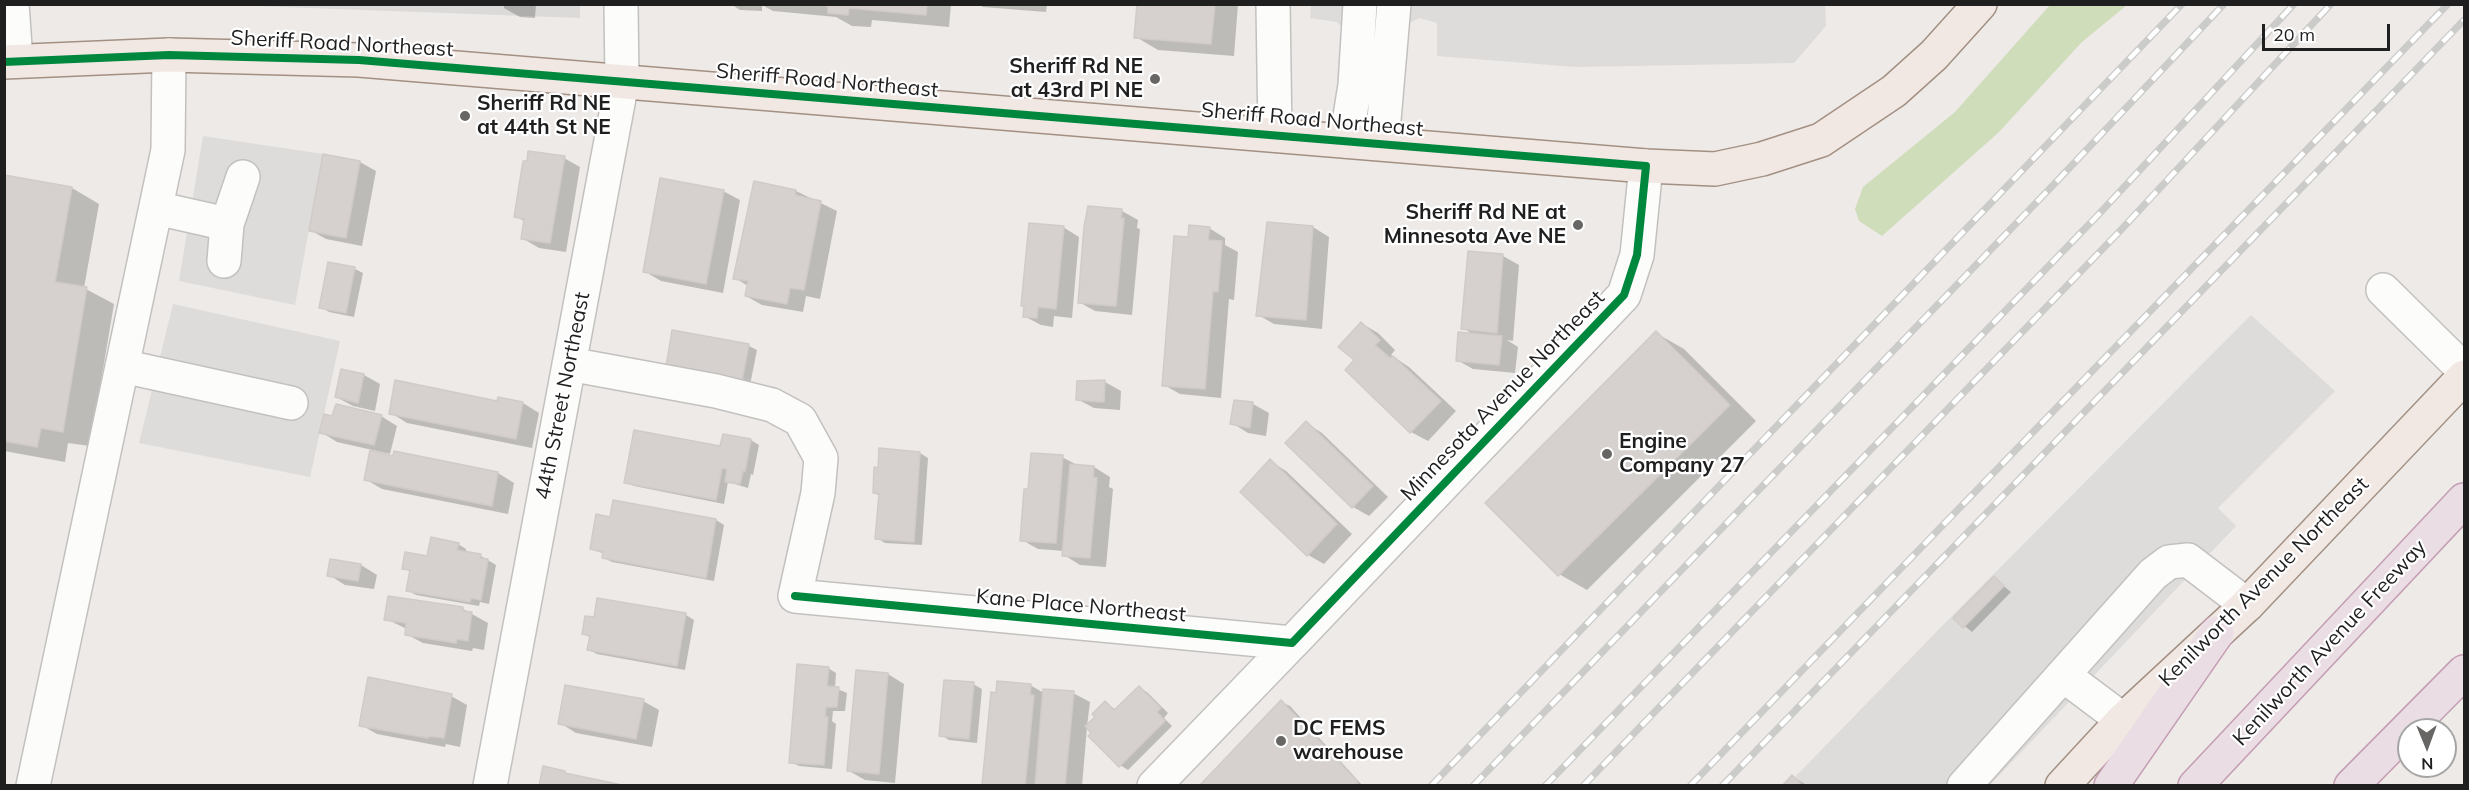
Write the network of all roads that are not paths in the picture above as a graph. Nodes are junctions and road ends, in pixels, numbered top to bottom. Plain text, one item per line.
1 (12, 4) edge
2 (621, 4) edge
3 (1273, 4) edge
4 (1360, 4) edge
5 (1394, 4) edge
6 (1980, 4) edge
7 (169, 55) junction
8 (10, 62) edge
9 (622, 82) junction
10 (1275, 135) junction
11 (1346, 141) junction
12 (1382, 143) junction
13 (1646, 166) junction
14 (243, 177) dead end
15 (156, 208) junction
16 (227, 224) junction
17 (224, 261) dead end
18 (2383, 290) dead end
19 (569, 364) junction
20 (122, 366) junction
21 (2464, 370) edge
22 (2464, 377) edge
23 (291, 403) dead end
24 (2464, 500) edge
25 (2247, 605) junction
26 (2217, 633) junction
27 (1292, 643) junction
28 (2464, 672) edge
29 (2063, 675) junction
30 (2123, 720) junction
31 (33, 786) edge
32 (490, 786) edge
33 (1154, 786) edge
34 (1964, 786) edge
35 (2062, 786) edge
36 (2111, 786) edge
37 (2195, 786) edge
38 (2351, 786) edge

1 - 8 street
2 - 9 street, 44th Street Northeast
3 - 10 street
4 - 11 street
5 - 12 street
6 - 13 main road
7 - 8 main road, Sheriff Road Northeast
7 - 9 main road, Sheriff Road Northeast
7 - 15 street
9 - 10 main road, Sheriff Road Northeast
9 - 19 street, 44th Street Northeast
10 - 11 main road, Sheriff Road Northeast
11 - 12 main road, Sheriff Road Northeast
12 - 13 main road, Sheriff Road Northeast
13 - 27 street, Minnesota Avenue Northeast
14 - 16 street
15 - 16 street
15 - 20 street
16 - 17 street
18 - 21 street
19 - 27 street, Kane Place Northeast
19 - 32 street, 44th Street Northeast
20 - 23 street
20 - 31 street
22 - 25 main road, Kenilworth Avenue Northeast
24 - 37 highway, Kenilworth Avenue Freeway
25 - 26 main road, Kenilworth Avenue Northeast
25 - 29 street
26 - 30 main road, Kenilworth Avenue Northeast
26 - 36 highway
27 - 33 street
28 - 38 highway
29 - 30 street
29 - 34 street
30 - 35 main road, Kenilworth Avenue Northeast

